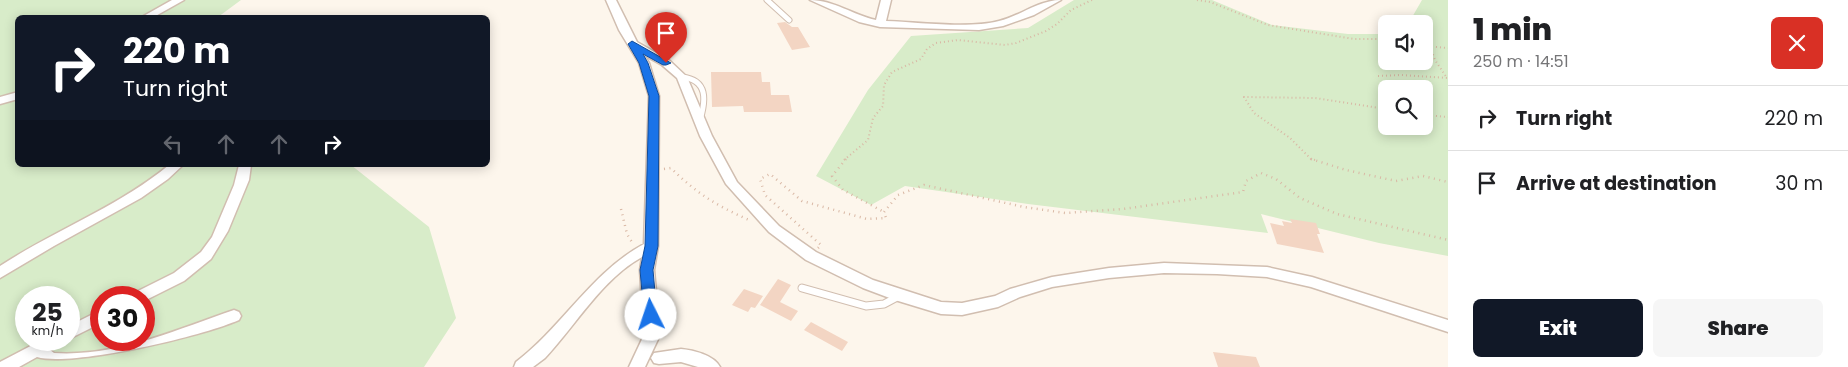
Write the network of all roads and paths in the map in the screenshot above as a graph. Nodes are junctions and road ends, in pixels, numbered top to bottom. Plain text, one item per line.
1 (179, 0) edge
2 (611, 0) edge
3 (767, 0) edge
4 (815, 0) edge
5 (886, 0) edge
6 (1056, 0) edge
7 (1092, 0) edge
8 (1197, 0) edge
9 (150, 15) edge
10 (789, 20) dead end
11 (880, 24) junction
12 (1378, 39) edge
13 (632, 44) junction
14 (1433, 47) edge
15 (1448, 48) edge
16 (1433, 55) edge
17 (1378, 76) dead end
18 (1448, 79) edge
19 (15, 96) edge
20 (0, 101) edge
21 (1378, 107) edge
22 (1433, 116) edge
23 (1448, 117) edge
24 (175, 167) edge
25 (245, 167) edge
26 (662, 171) dead end
27 (1448, 182) edge
28 (621, 209) dead end
29 (884, 212) junction
30 (774, 229) junction
31 (1448, 240) edge
32 (645, 249) junction
33 (811, 256) junction
34 (0, 273) edge
35 (802, 288) dead end
36 (155, 289) edge
37 (900, 296) junction
38 (234, 316) dead end
39 (1448, 326) edge
40 (652, 335) junction
41 (37, 351) edge
42 (40, 351) edge
43 (660, 362) edge
44 (5, 367) edge
45 (522, 367) edge
46 (637, 367) edge
47 (712, 367) edge

1 - 9 street
2 - 13 street
3 - 10 lane
4 - 11 street
5 - 11 street
6 - 11 street
7 - 29 path
8 - 12 path
13 - 30 street
13 - 32 street
14 - 15 path
16 - 18 path
17 - 18 path
19 - 20 street
21 - 27 path
22 - 23 path
24 - 34 street
25 - 36 street
26 - 30 path
28 - 32 path
29 - 31 path
29 - 33 path
30 - 33 street
32 - 40 street
32 - 45 street
33 - 37 street
35 - 37 lane
37 - 39 street
38 - 42 street
40 - 43 street
40 - 46 street
41 - 44 street
43 - 47 street

